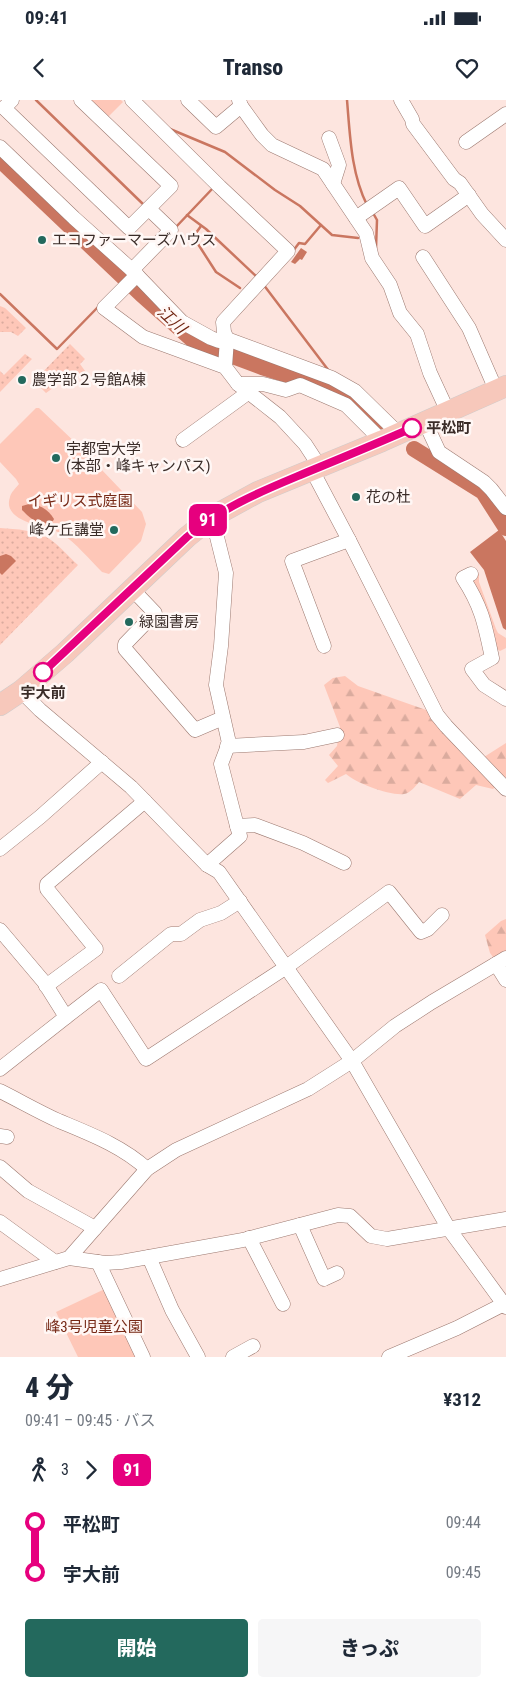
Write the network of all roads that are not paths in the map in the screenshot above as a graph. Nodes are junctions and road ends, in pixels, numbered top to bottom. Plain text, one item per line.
1 (12, 100) edge
2 (82, 100) edge
3 (132, 100) edge
4 (188, 100) edge
5 (401, 100) edge
6 (240, 103) edge
7 (506, 114) edge
8 (329, 138) dead end
9 (466, 142) dead end
10 (0, 147) edge
11 (333, 184) junction
12 (469, 195) junction
13 (149, 208) junction
14 (356, 218) junction
15 (506, 240) edge
16 (423, 257) dead end
17 (134, 272) junction
18 (228, 339) junction
19 (225, 367) junction
20 (244, 388) junction
21 (501, 388) edge
22 (448, 412) junction
23 (425, 422) junction
24 (390, 438) junction
25 (183, 440) dead end
26 (316, 469) junction
27 (506, 508) edge
28 (212, 517) junction
29 (348, 540) junction
30 (471, 574) dead end
31 (132, 589) junction
32 (324, 646) dead end
33 (21, 691) junction
34 (506, 699) edge
35 (0, 705) edge
36 (223, 718) junction
37 (337, 735) dead end
38 (227, 746) junction
39 (102, 762) junction
40 (505, 786) edge
41 (145, 801) junction
42 (237, 826) junction
43 (0, 849) edge
44 (344, 862) dead end
45 (207, 865) junction
46 (240, 901) junction
47 (442, 915) dead end
48 (0, 930) edge
49 (501, 961) edge
50 (285, 968) junction
51 (119, 976) dead end
52 (506, 980) edge
53 (46, 986) junction
54 (66, 1017) junction
55 (352, 1061) junction
56 (0, 1069) edge
57 (0, 1091) edge
58 (0, 1167) edge
59 (147, 1169) junction
60 (506, 1219) edge
61 (0, 1222) edge
62 (300, 1225) junction
63 (96, 1228) junction
64 (449, 1229) junction
65 (248, 1238) junction
66 (149, 1257) junction
67 (70, 1258) junction
68 (55, 1262) junction
69 (98, 1262) junction
70 (337, 1273) dead end
71 (0, 1279) edge
72 (283, 1304) dead end
73 (505, 1305) edge
74 (253, 1346) dead end
75 (143, 1357) edge
76 (198, 1357) edge
77 (233, 1357) edge
78 (389, 1357) edge

1 - 13 street
2 - 13 street
3 - 18 street
4 - 6 street
5 - 12 street
6 - 11 street
7 - 9 street
8 - 11 street
10 - 17 street
11 - 14 street
12 - 14 street
12 - 15 street
13 - 17 street
14 - 22 street
16 - 21 street
17 - 18 street
17 - 19 street
18 - 19 street
18 - 24 street
19 - 20 street
20 - 24 street
20 - 25 street
20 - 26 street
21 - 22 highway
22 - 23 highway
23 - 24 highway
23 - 27 street
24 - 26 highway
26 - 28 highway
26 - 29 street
28 - 31 highway
28 - 36 street
29 - 32 street
29 - 40 street
30 - 34 street
31 - 33 highway
31 - 36 street
33 - 35 highway
33 - 39 street
36 - 38 street
37 - 38 street
38 - 42 street
39 - 41 street
39 - 43 street
41 - 45 street
41 - 53 street
42 - 44 street
42 - 45 street
45 - 46 street
46 - 50 street
46 - 51 street
47 - 50 street
48 - 53 street
49 - 52 street
49 - 55 street
50 - 54 street
50 - 55 street
53 - 54 street
54 - 56 street
55 - 59 street
55 - 64 street
57 - 59 street
58 - 63 street
59 - 63 street
60 - 64 street
61 - 68 street
62 - 64 street
62 - 65 street
62 - 70 street
63 - 67 street
64 - 73 street
65 - 66 street
65 - 72 street
66 - 69 street
66 - 76 street
67 - 68 street
67 - 69 street
68 - 71 street
69 - 75 street
73 - 78 street
74 - 77 street

